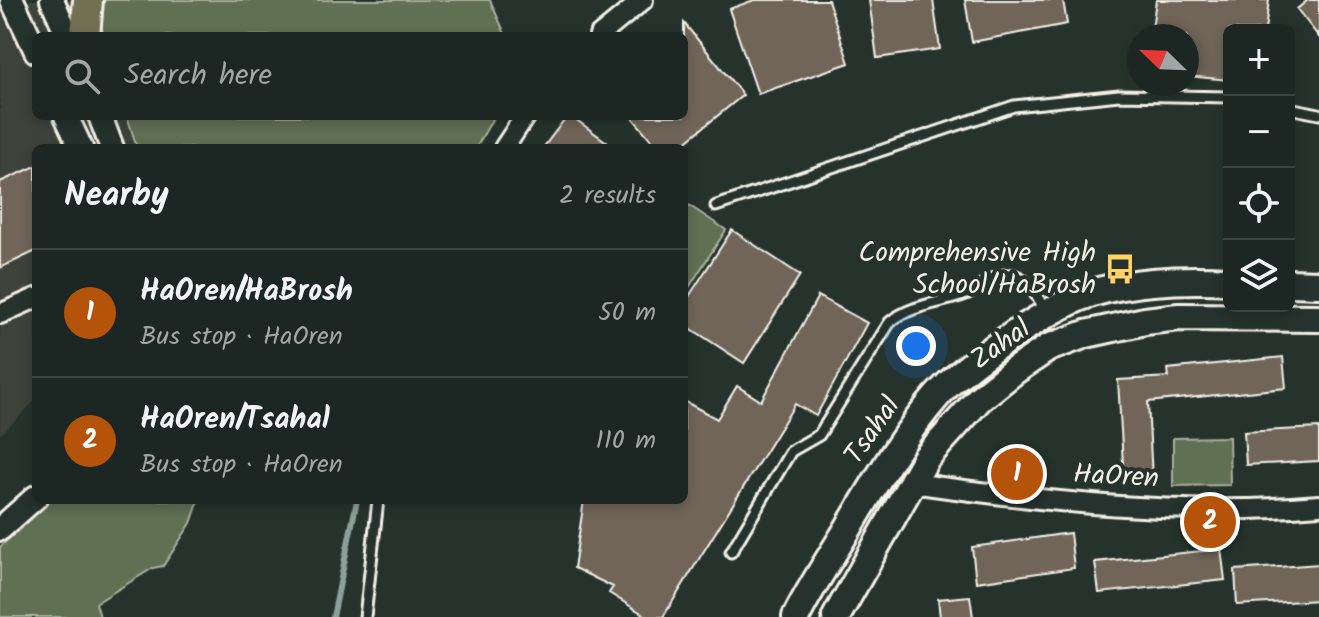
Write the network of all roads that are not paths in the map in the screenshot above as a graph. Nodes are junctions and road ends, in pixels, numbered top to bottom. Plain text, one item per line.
1 (12, 0) edge
2 (52, 0) edge
3 (88, 0) edge
4 (643, 0) edge
5 (66, 32) edge
6 (85, 32) edge
7 (604, 32) edge
8 (32, 42) edge
9 (1224, 96) edge
10 (1295, 109) edge
11 (1319, 114) edge
12 (68, 120) edge
13 (102, 120) edge
14 (522, 120) edge
15 (79, 144) edge
16 (110, 144) edge
17 (507, 144) edge
18 (716, 206) dead end
19 (1223, 281) edge
20 (1295, 283) edge
21 (1319, 284) edge
22 (32, 300) edge
23 (32, 313) edge
24 (1048, 313) junction
25 (3, 314) edge
26 (1319, 318) edge
27 (912, 483) junction
28 (32, 501) edge
29 (378, 504) edge
30 (1319, 505) edge
31 (0, 529) edge
32 (731, 552) dead end
33 (365, 617) edge
34 (796, 617) edge
35 (836, 617) edge

1 - 8 street
2 - 5 street
3 - 6 main road
4 - 7 street
9 - 18 lane
10 - 11 lane
12 - 15 street
13 - 16 street
14 - 17 street
19 - 24 main road, Tsahal
20 - 21 main road
22 - 25 street
23 - 25 street
24 - 32 lane
24 - 34 main road, Tsahal
26 - 27 main road, Zahal
27 - 30 street, HaOren
27 - 35 main road, Zahal
28 - 31 street
29 - 33 lane

